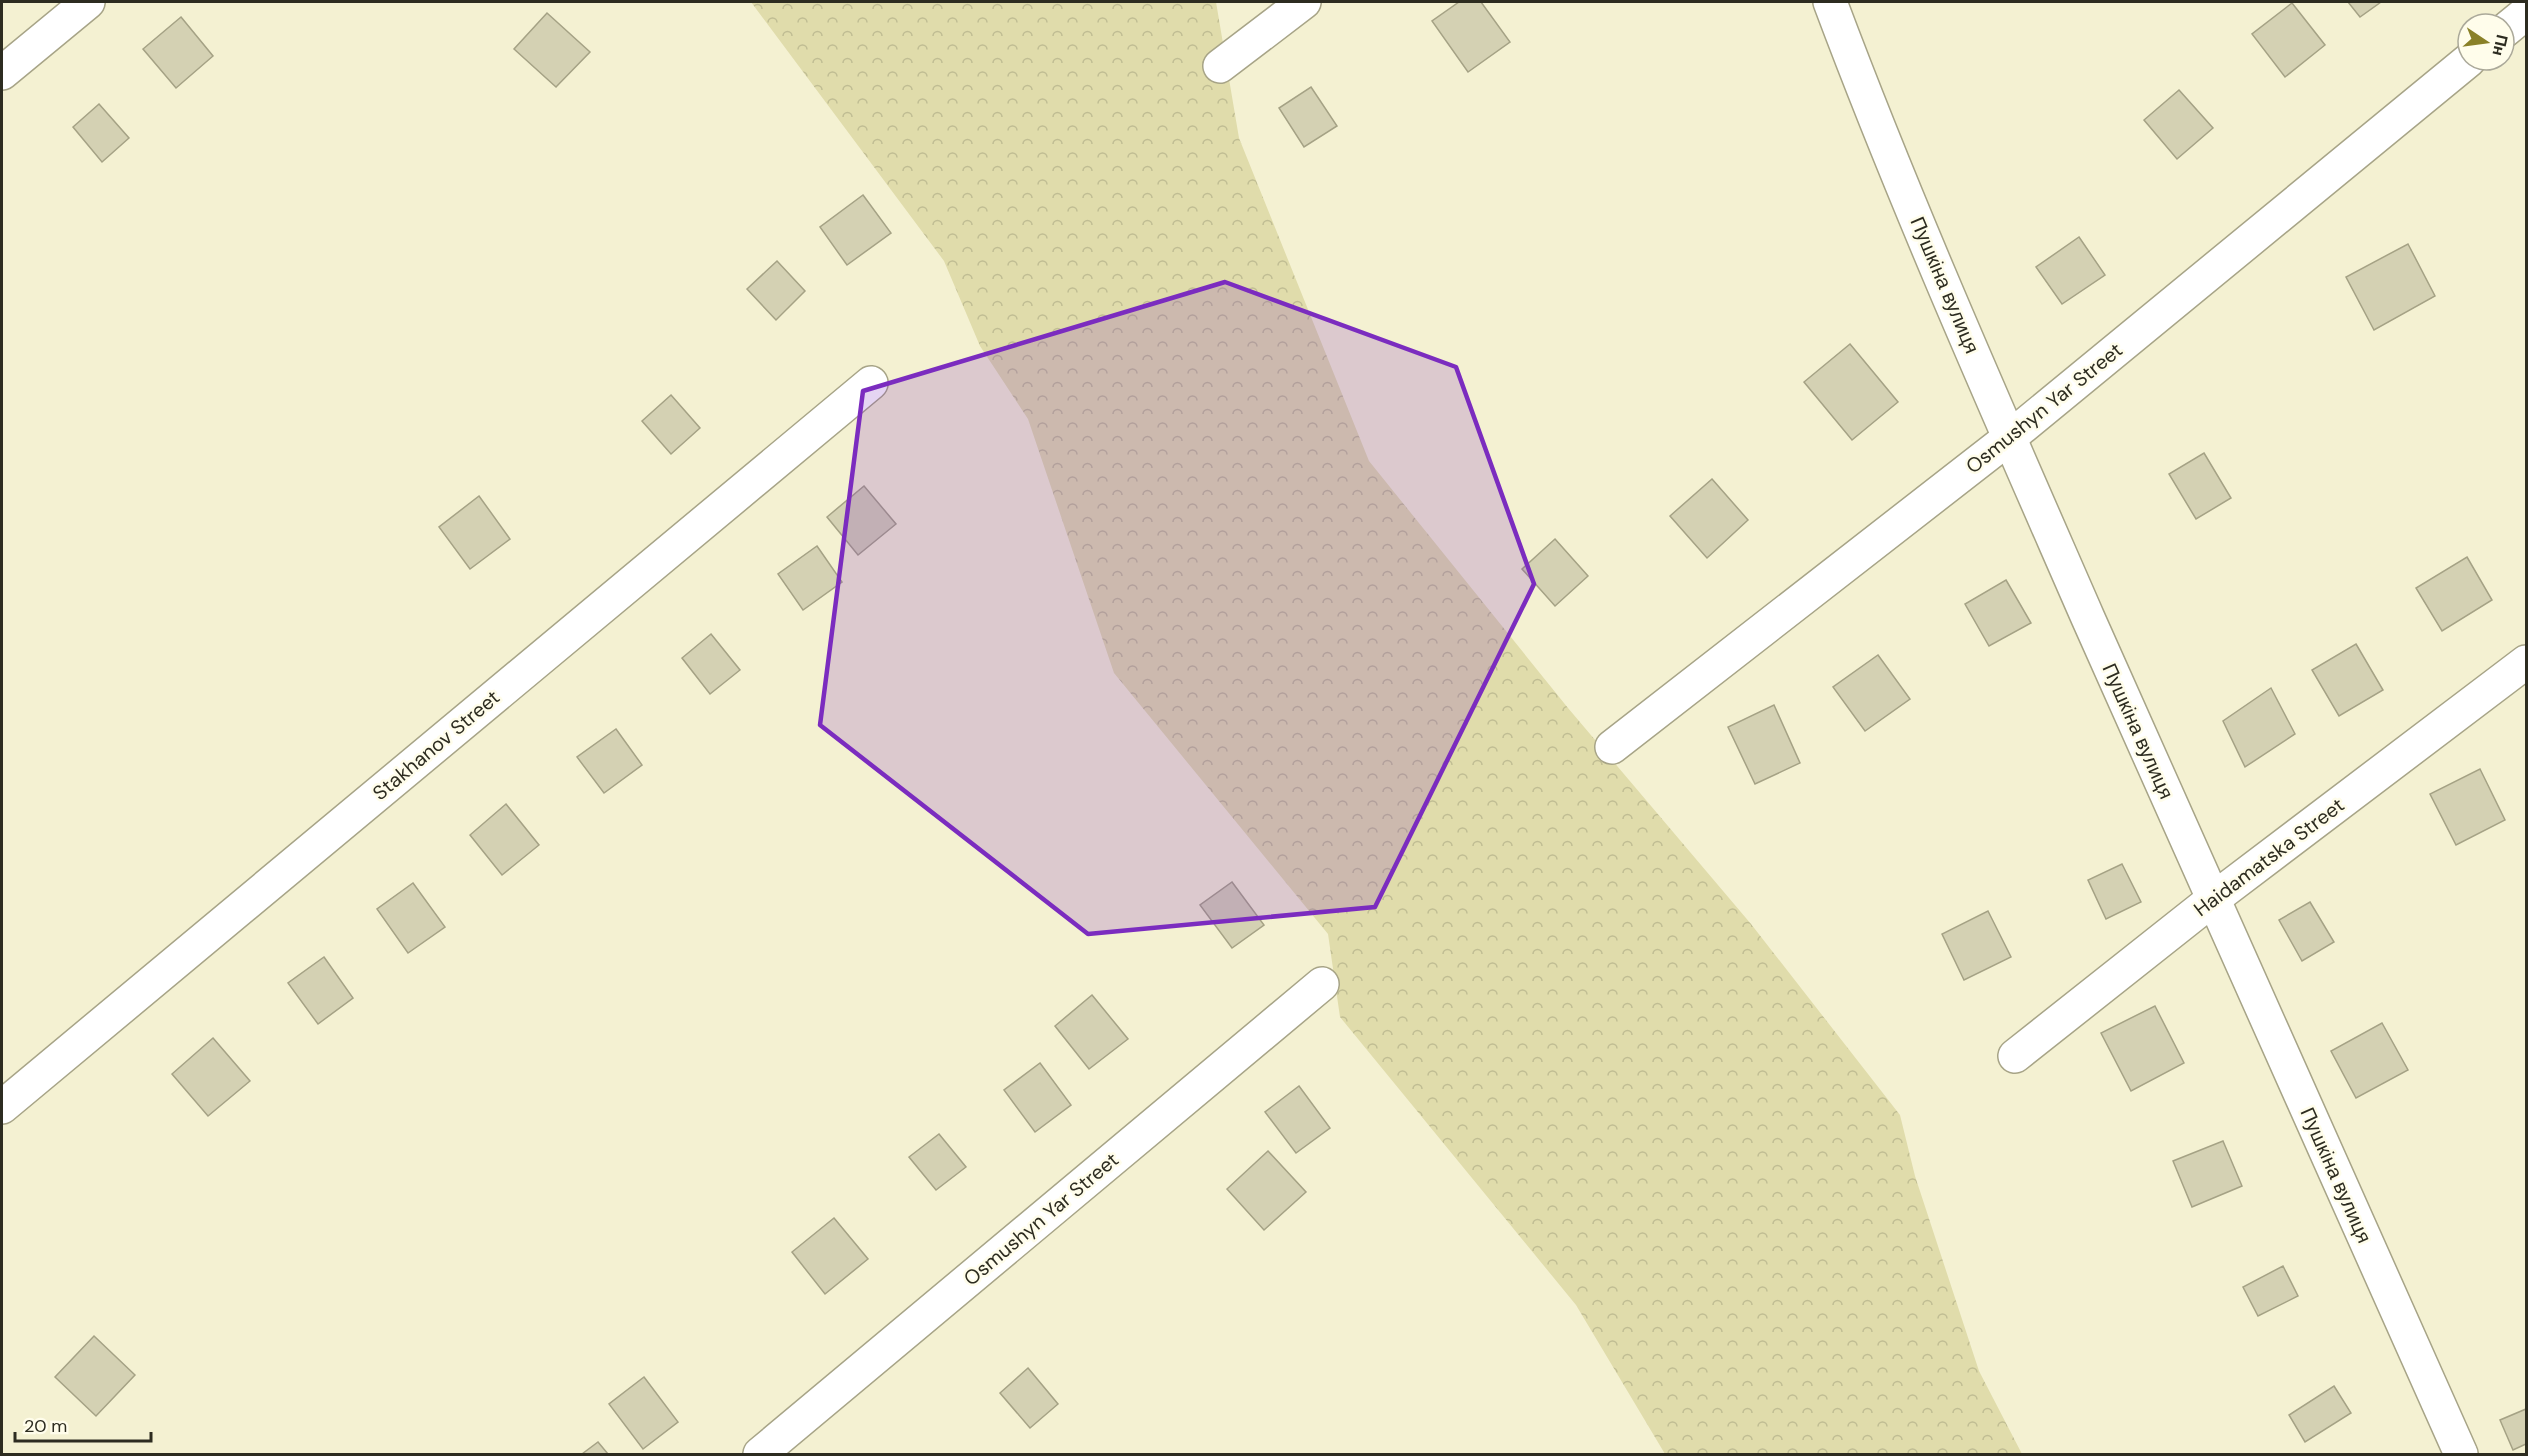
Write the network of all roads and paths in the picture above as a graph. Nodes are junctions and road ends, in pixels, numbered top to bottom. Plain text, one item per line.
1 (88, 2) edge
2 (1304, 2) edge
3 (1830, 2) edge
4 (1220, 66) dead end
5 (2456, 71) edge
6 (2, 73) edge
7 (871, 383) dead end
8 (2009, 438) junction
9 (2526, 663) edge
10 (1612, 747) dead end
11 (2212, 900) junction
12 (1322, 984) dead end
13 (2015, 1056) dead end
14 (2, 1107) edge
15 (760, 1455) edge
16 (2461, 1455) edge

1 - 6 street
2 - 4 street
3 - 8 street, Пушкіна вулиця
5 - 8 street, Osmushyn Yar Street
7 - 14 street, Stakhanov Street
8 - 10 street, Osmushyn Yar Street
8 - 11 street, Пушкіна вулиця
9 - 11 street, Haidamatska Street
11 - 13 street, Haidamatska Street
11 - 16 street, Пушкіна вулиця
12 - 15 street, Osmushyn Yar Street

